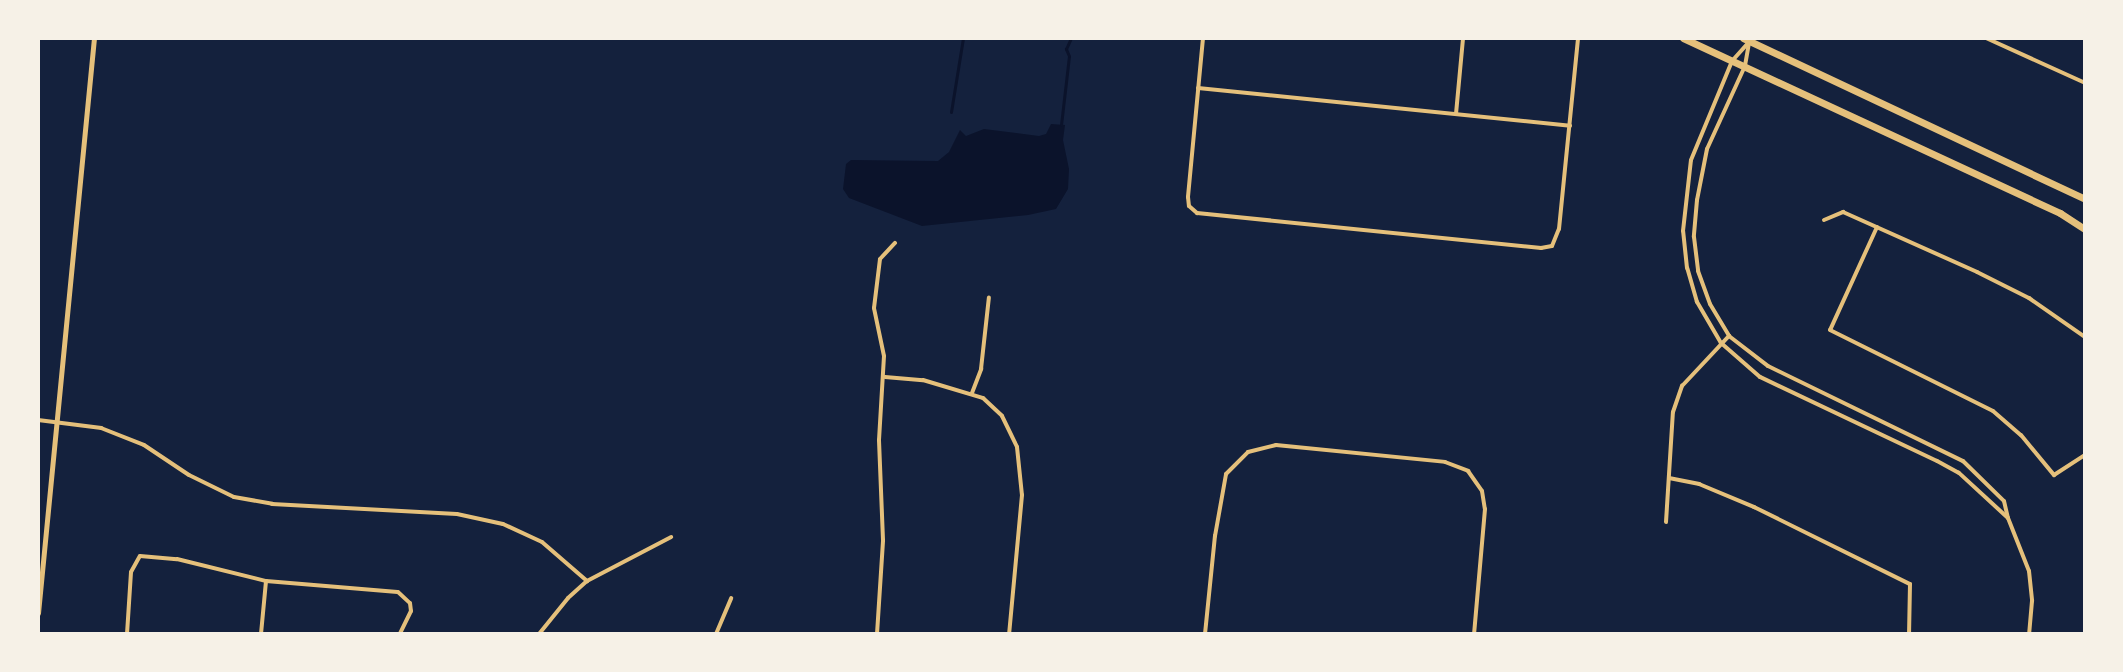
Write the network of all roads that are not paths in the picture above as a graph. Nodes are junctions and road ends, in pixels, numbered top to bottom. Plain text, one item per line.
1 (94, 38) edge
2 (1203, 38) edge
3 (1463, 38) edge
4 (1578, 38) edge
5 (1683, 38) edge
6 (1986, 38) edge
7 (1748, 39) edge
8 (1732, 61) junction
9 (1745, 66) junction
10 (2085, 83) edge
11 (1198, 88) junction
12 (1456, 114) junction
13 (1570, 126) junction
14 (2085, 199) edge
15 (1824, 220) dead end
16 (1877, 227) junction
17 (2085, 229) edge
18 (895, 243) dead end
19 (989, 297) dead end
20 (1729, 336) junction
21 (2085, 337) edge
22 (1721, 343) junction
23 (884, 377) junction
24 (972, 393) junction
25 (38, 420) edge
26 (57, 422) junction
27 (2085, 455) edge
28 (1669, 478) junction
29 (2008, 518) junction
30 (1666, 522) dead end
31 (671, 537) dead end
32 (266, 581) junction
33 (587, 581) junction
34 (731, 598) dead end
35 (38, 613) edge
36 (127, 634) edge
37 (261, 634) edge
38 (400, 634) edge
39 (539, 634) edge
40 (716, 634) edge
41 (877, 634) edge
42 (1009, 634) edge
43 (1205, 634) edge
44 (1474, 634) edge
45 (1909, 634) edge
46 (2029, 634) edge

1 - 26 street
2 - 11 street
3 - 12 street
4 - 13 street
5 - 8 main road
6 - 10 street
7 - 8 street
7 - 9 street
7 - 14 main road
8 - 9 main road
8 - 22 street
9 - 17 main road
9 - 20 street
11 - 12 street
11 - 13 street
12 - 13 street
15 - 16 street
16 - 21 street
16 - 27 street
18 - 23 street
19 - 24 street
20 - 22 street
20 - 29 street
22 - 28 street
22 - 29 street
23 - 24 street
23 - 41 street
24 - 42 street
25 - 26 street
26 - 33 street
26 - 35 street
28 - 30 street
28 - 45 street
29 - 46 street
31 - 33 street
32 - 36 street
32 - 37 street
32 - 38 street
33 - 39 street
34 - 40 street
43 - 44 street

